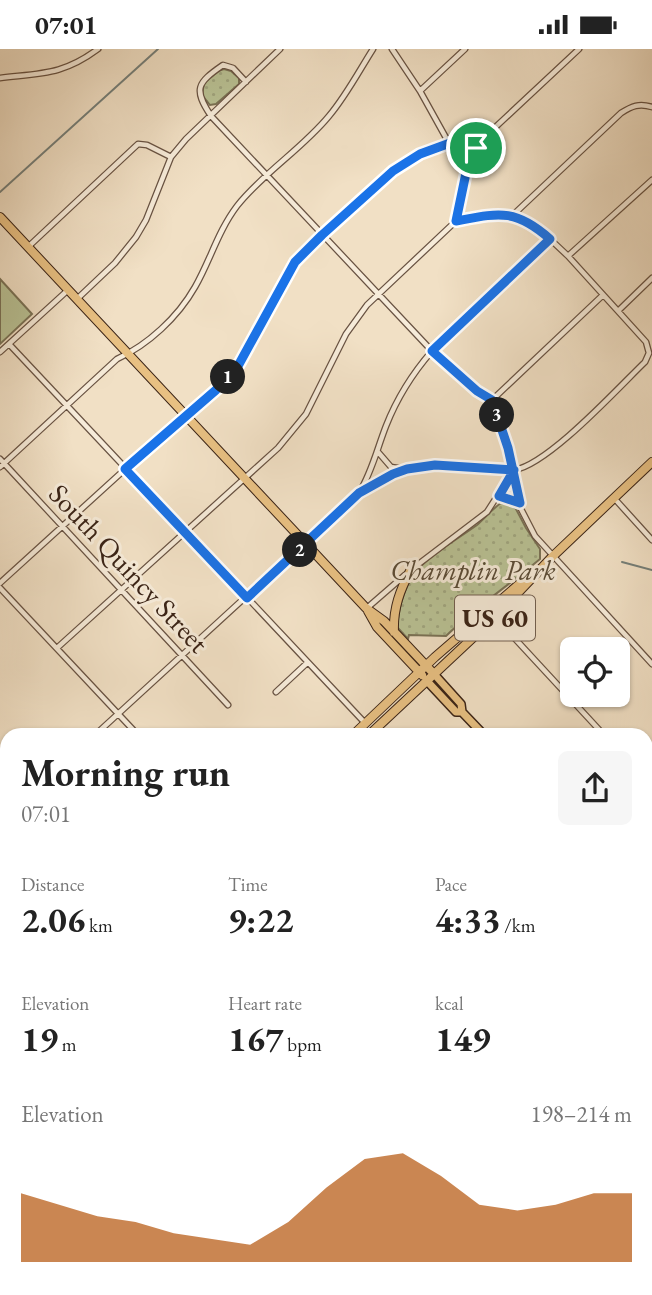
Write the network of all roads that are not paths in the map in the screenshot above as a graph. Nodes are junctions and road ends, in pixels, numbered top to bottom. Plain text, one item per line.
1 (98, 49) edge
2 (280, 49) edge
3 (373, 49) edge
4 (392, 49) edge
5 (466, 49) edge
6 (570, 49) edge
7 (579, 49) edge
8 (565, 62) junction
9 (0, 78) edge
10 (246, 82) junction
11 (420, 91) junction
12 (652, 107) edge
13 (211, 116) junction
14 (487, 135) junction
15 (450, 143) junction
16 (172, 157) junction
17 (466, 173) junction
18 (266, 176) junction
19 (652, 180) edge
20 (513, 215) junction
21 (0, 217) edge
22 (456, 221) junction
23 (322, 235) junction
24 (550, 239) junction
25 (28, 247) junction
26 (568, 256) junction
27 (652, 278) edge
28 (68, 290) junction
29 (376, 295) junction
30 (603, 295) junction
31 (77, 300) junction
32 (618, 311) junction
33 (9, 344) junction
34 (432, 351) junction
35 (0, 352) edge
36 (128, 354) junction
37 (492, 400) junction
38 (67, 407) junction
39 (186, 416) junction
40 (378, 451) junction
41 (652, 462) edge
42 (1, 463) edge
43 (125, 469) junction
44 (407, 469) junction
45 (514, 470) junction
46 (244, 479) junction
47 (359, 493) junction
48 (499, 496) junction
49 (614, 498) junction
50 (520, 503) junction
51 (63, 526) junction
52 (185, 533) junction
53 (652, 540) edge
54 (306, 544) junction
55 (552, 557) junction
56 (411, 569) junction
57 (0, 585) edge
58 (121, 590) junction
59 (247, 598) junction
60 (366, 608) junction
61 (495, 617) junction
62 (394, 632) junction
63 (57, 648) junction
64 (182, 656) junction
65 (307, 663) junction
66 (652, 664) edge
67 (422, 669) junction
68 (430, 677) junction
69 (276, 692) dead end
70 (228, 705) dead end
71 (119, 714) junction
72 (365, 723) junction
73 (103, 728) edge
74 (132, 728) edge
75 (360, 728) edge
76 (378, 728) edge
77 (477, 728) edge
78 (598, 728) edge

1 - 9 street
2 - 10 street
3 - 18 street
4 - 11 street
5 - 11 street
6 - 8 street
7 - 8 street
8 - 14 street
10 - 13 street
10 - 13 street
11 - 15 street
12 - 20 street
13 - 16 street
13 - 18 street
14 - 15 street
14 - 17 street
15 - 17 street
15 - 23 street
16 - 25 street
16 - 31 street
17 - 22 street
18 - 23 street
18 - 36 street
19 - 26 street
20 - 22 street
20 - 24 street
21 - 25 highway
22 - 29 street
23 - 29 street
23 - 39 street
24 - 26 street
24 - 34 street
25 - 28 highway
26 - 30 street
27 - 32 street
28 - 31 highway
28 - 33 street
29 - 34 street
29 - 46 street
30 - 32 street
30 - 37 street
31 - 36 highway
32 - 45 street
33 - 35 street
33 - 38 street
34 - 37 street
34 - 40 street
36 - 38 street
36 - 39 highway
37 - 45 street
38 - 42 street
38 - 43 street
39 - 43 street
39 - 46 highway
40 - 44 street
40 - 47 street
41 - 49 highway, US 60
42 - 51 street, South Quincy Street
43 - 51 street
43 - 52 street
44 - 45 street
44 - 47 street
45 - 48 street
45 - 50 street
46 - 52 street
46 - 54 highway
47 - 54 street
48 - 50 street
48 - 56 street
49 - 53 street
49 - 55 highway, US 60
50 - 55 street
51 - 57 street
51 - 58 street, South Quincy Street
52 - 58 street
52 - 59 street
54 - 59 street
54 - 60 highway
55 - 61 highway, US 60
55 - 66 street
55 - 67 highway, US 60
56 - 60 street
56 - 62 highway
57 - 63 street
58 - 63 street
58 - 64 street, South Quincy Street
59 - 64 street
59 - 65 street
60 - 62 highway
60 - 67 highway
61 - 68 highway, US 60
61 - 78 street
62 - 67 highway
63 - 71 street
64 - 70 street, South Quincy Street
64 - 71 street
65 - 69 street
65 - 72 street
67 - 68 highway, US 60
67 - 72 highway
68 - 76 highway
68 - 77 main road, US 60
71 - 73 street
71 - 74 street
72 - 75 highway

